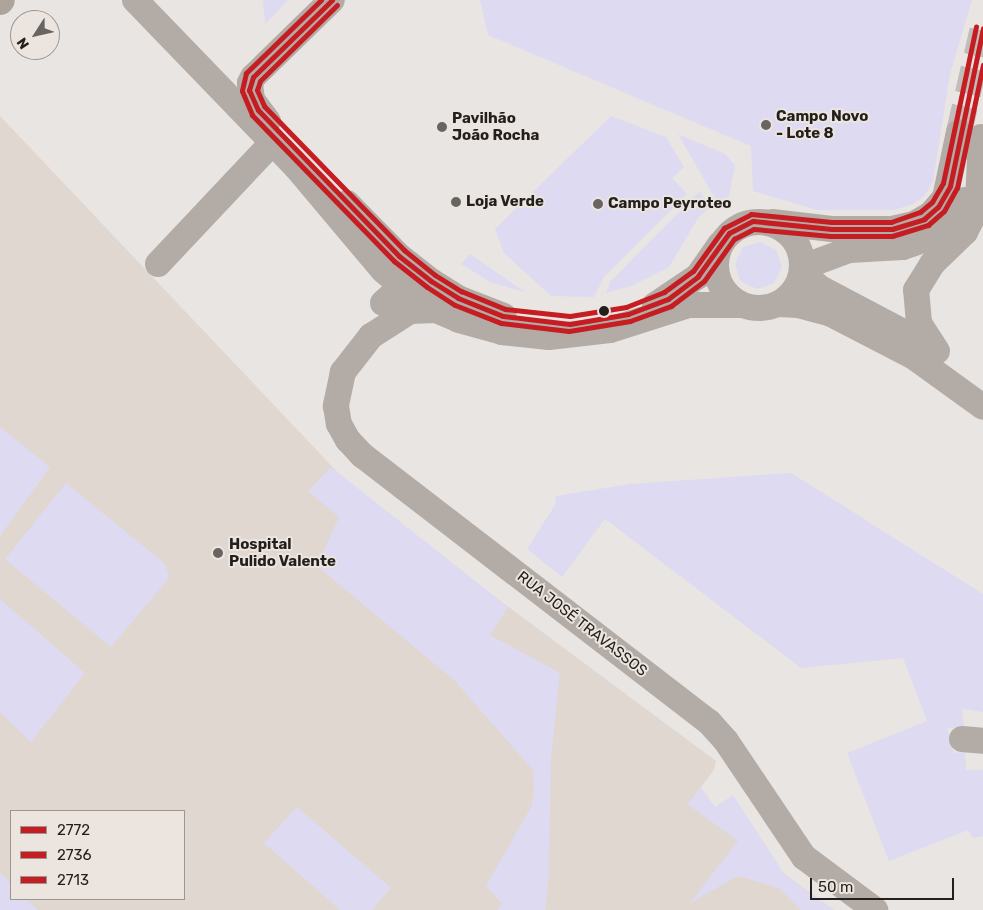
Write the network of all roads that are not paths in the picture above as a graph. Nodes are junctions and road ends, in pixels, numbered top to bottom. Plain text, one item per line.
1 (135, 0) edge
2 (332, 0) edge
3 (260, 68) junction
4 (204, 69) junction
5 (273, 142) junction
6 (973, 142) junction
7 (767, 222) junction
8 (720, 244) junction
9 (158, 264) dead end
10 (803, 269) junction
11 (389, 287) junction
12 (447, 304) junction
13 (778, 304) junction
14 (742, 305) junction
15 (371, 336) junction
16 (937, 351) junction
17 (983, 384) edge
18 (983, 407) edge
19 (875, 910) edge

1 - 4 street
2 - 3 street
3 - 4 street
3 - 12 street
4 - 5 street
5 - 9 street
5 - 11 street
6 - 7 street
6 - 10 street
6 - 16 street
7 - 8 street
7 - 10 street
8 - 12 street
8 - 14 street
10 - 13 street
10 - 16 street
11 - 12 street
11 - 15 street, RUA JOSÉ TRAVASSOS
12 - 14 street
12 - 15 street, RUA JOSÉ TRAVASSOS
13 - 14 street
13 - 18 street
15 - 19 street, RUA JOSÉ TRAVASSOS
16 - 17 street

